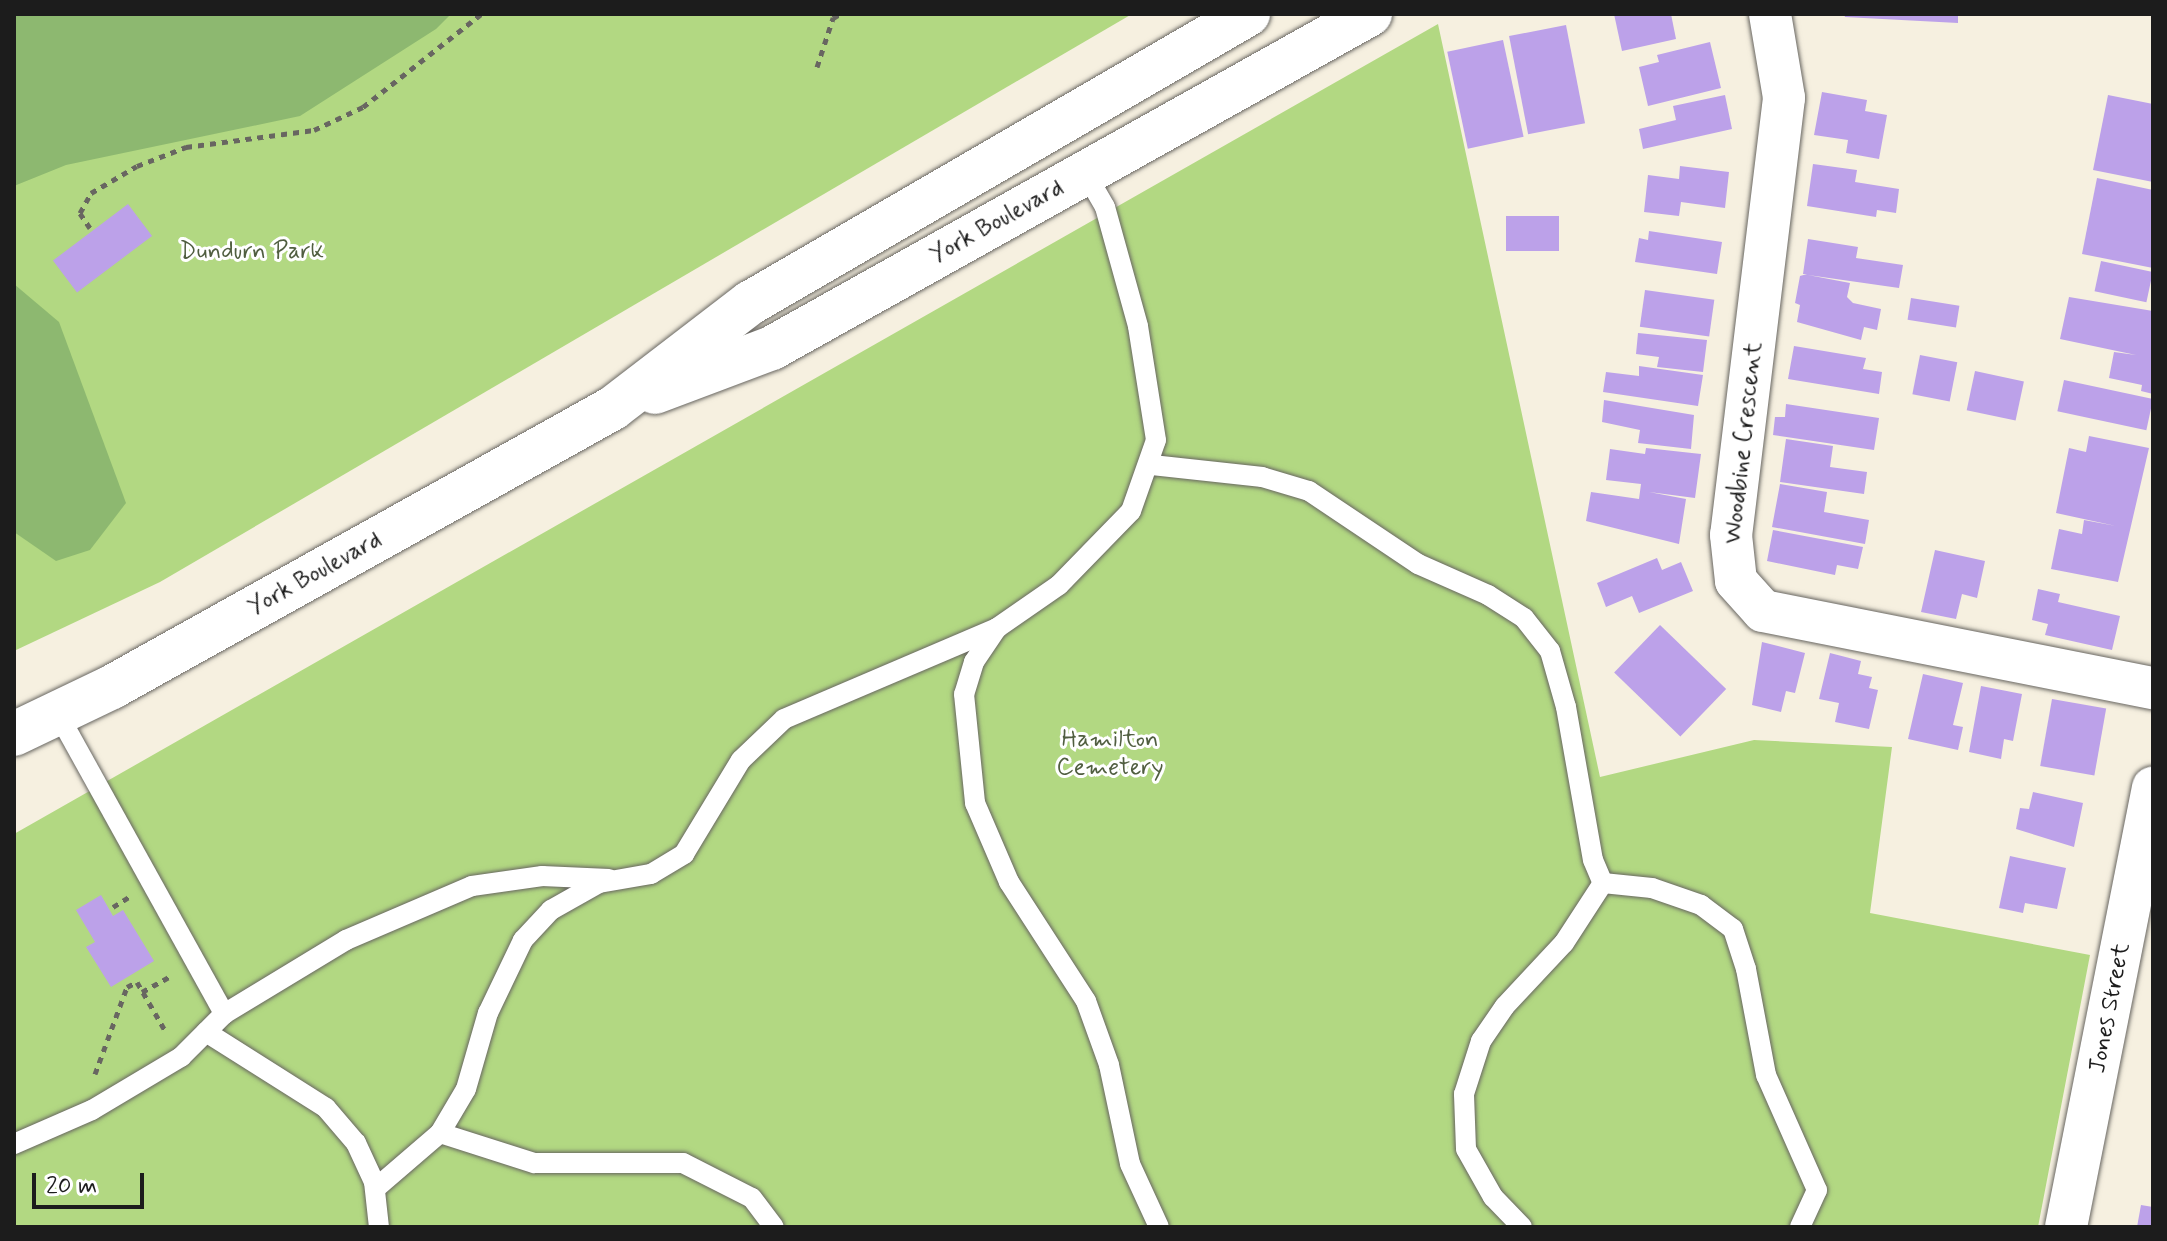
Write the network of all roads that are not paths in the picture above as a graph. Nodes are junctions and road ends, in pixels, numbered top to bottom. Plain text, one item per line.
1 (1248, 14) edge
2 (1370, 14) edge
3 (1770, 14) edge
4 (1085, 173) junction
5 (613, 408) junction
6 (1152, 465) junction
7 (997, 628) junction
8 (2153, 688) edge
9 (58, 714) junction
10 (14, 734) edge
11 (2153, 788) edge
12 (613, 880) junction
13 (1603, 883) junction
14 (224, 1014) junction
15 (206, 1032) junction
16 (440, 1133) junction
17 (14, 1144) edge
18 (376, 1188) junction
19 (379, 1227) edge
20 (774, 1227) edge
21 (1159, 1227) edge
22 (1522, 1227) edge
23 (1800, 1227) edge
24 (2066, 1227) edge

1 - 5 main road, York Boulevard
2 - 4 main road, York Boulevard
3 - 8 street, Woodbine Crescent
4 - 5 main road, York Boulevard
4 - 6 lane
5 - 9 main road, York Boulevard
6 - 7 lane
6 - 13 lane
7 - 12 lane
7 - 21 lane
9 - 10 main road, York Boulevard
9 - 14 lane
11 - 24 street, Jones Street
12 - 14 lane
12 - 16 lane
13 - 22 lane
13 - 23 lane
14 - 15 lane
15 - 17 lane
15 - 18 lane
16 - 18 lane
16 - 20 lane
18 - 19 lane

